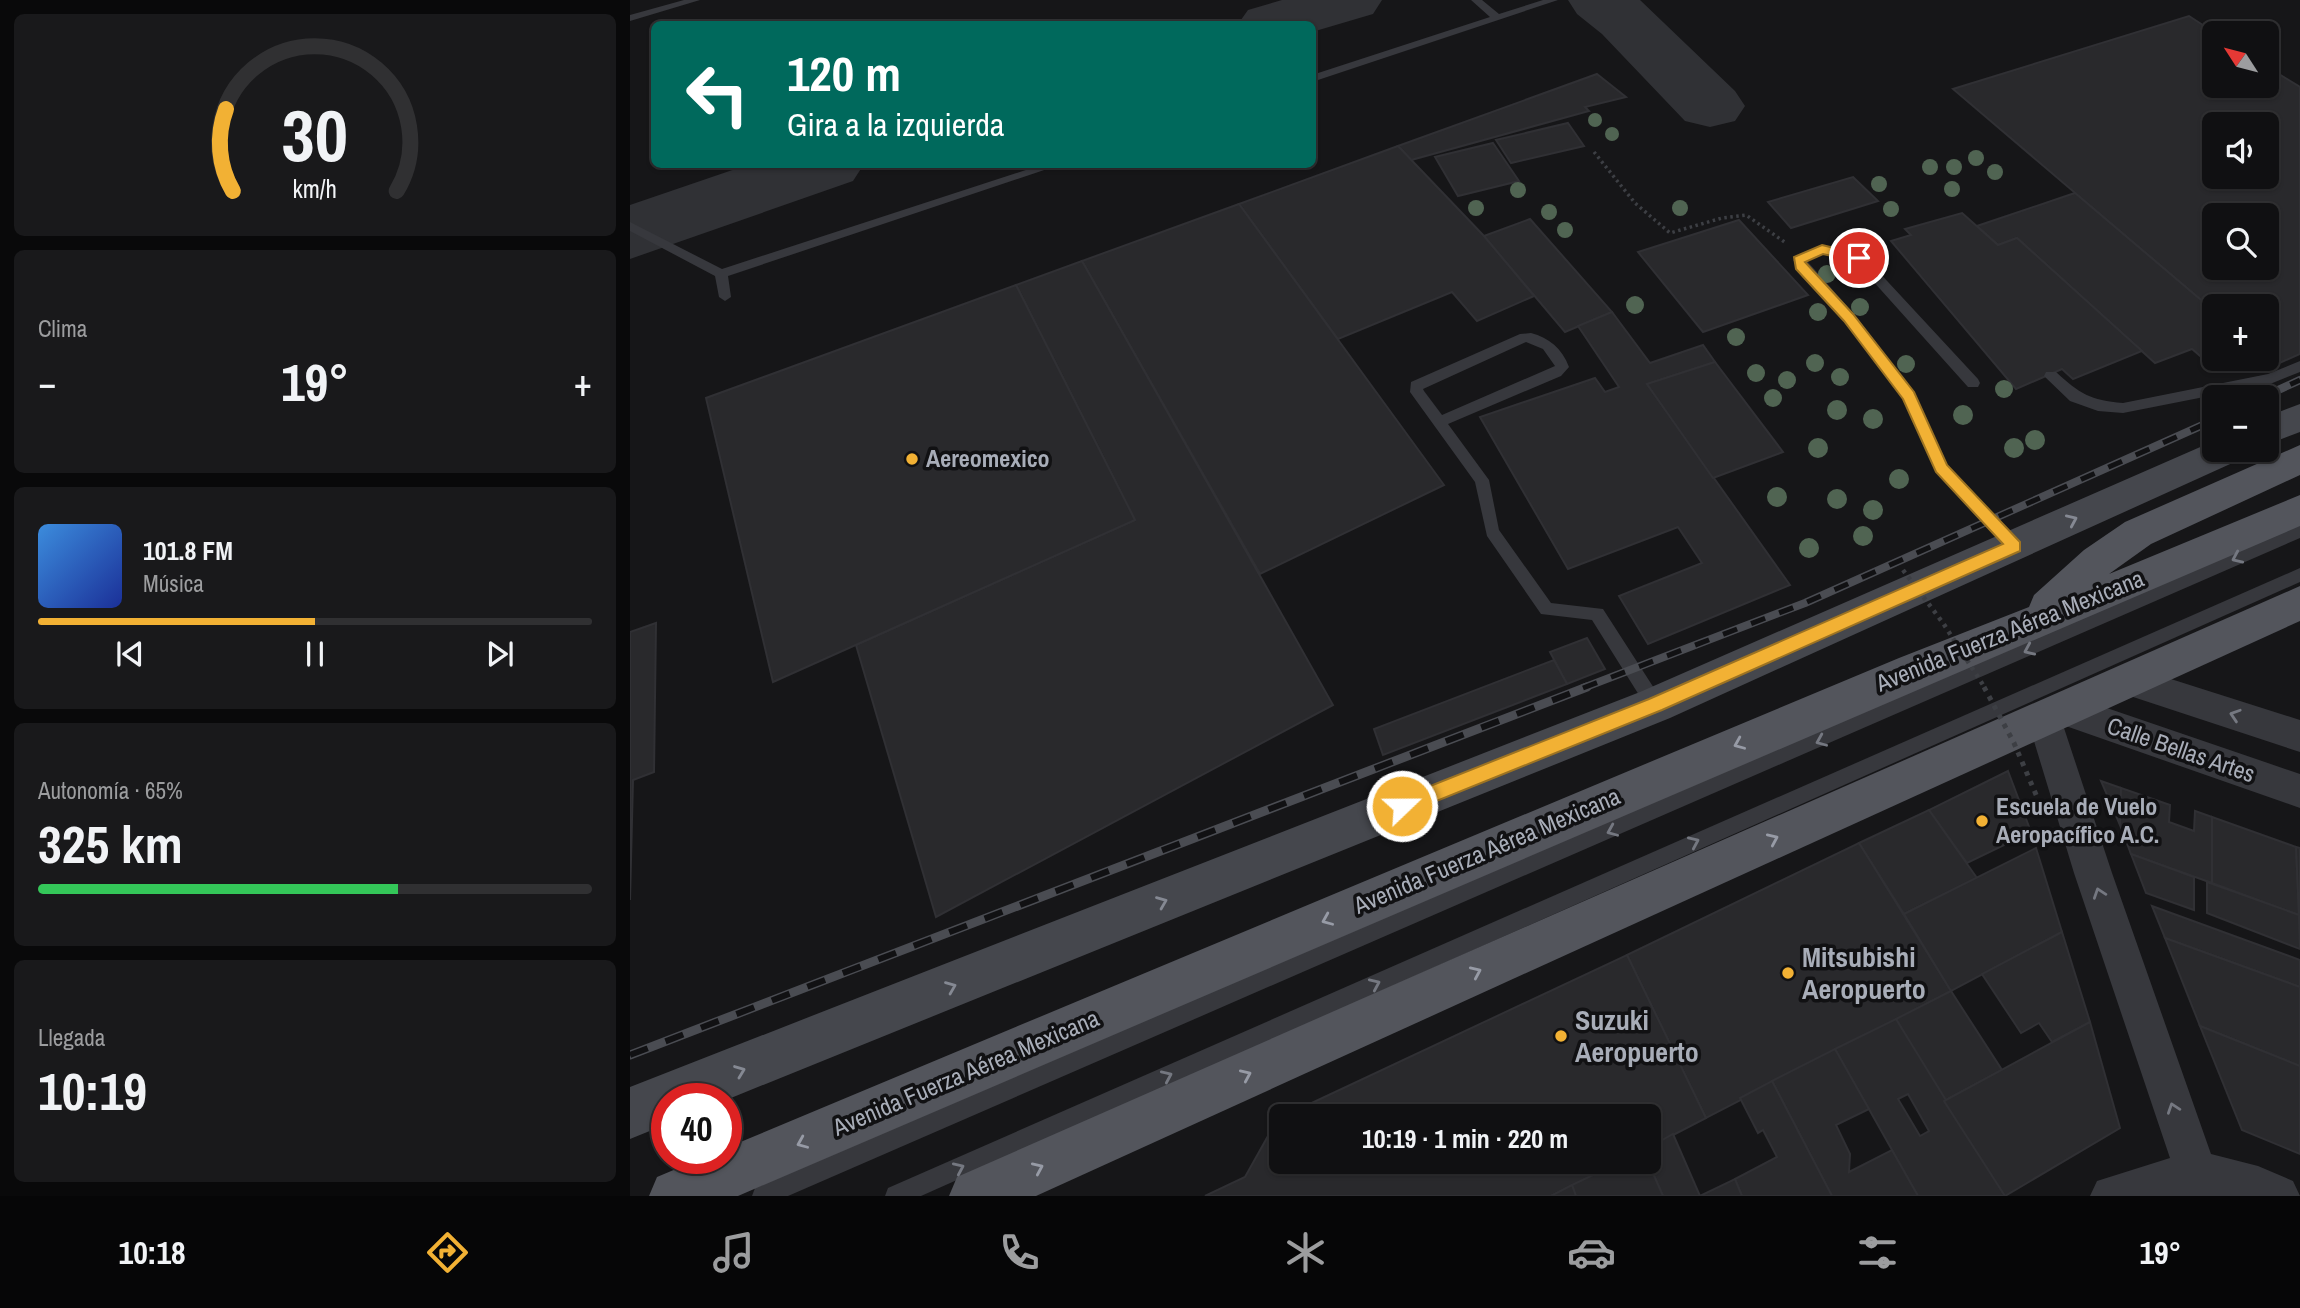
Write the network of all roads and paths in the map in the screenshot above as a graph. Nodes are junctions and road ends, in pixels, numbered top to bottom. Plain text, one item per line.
1 (695, 0) edge
2 (1476, 0) edge
3 (1553, 0) edge
4 (630, 18) edge
5 (1497, 18) junction
6 (1316, 78) edge
7 (1594, 152) dead end
8 (1045, 168) edge
9 (630, 226) edge
10 (1804, 256) junction
11 (721, 274) junction
12 (725, 297) dead end
13 (2300, 366) edge
14 (2052, 376) dead end
15 (1973, 383) dead end
16 (2300, 417) edge
17 (1439, 422) junction
18 (2279, 426) edge
19 (2300, 459) edge
20 (2202, 461) edge
21 (2300, 510) edge
22 (2300, 531) edge
23 (2015, 546) junction
24 (1903, 570) dead end
25 (2300, 575) edge
26 (2300, 603) edge
27 (2029, 625) junction
28 (2130, 681) junction
29 (1656, 705) junction
30 (2053, 713) junction
31 (2300, 736) edge
32 (2300, 791) edge
33 (2040, 804) dead end
34 (630, 1113) edge
35 (2200, 1184) edge
36 (676, 1196) edge
37 (763, 1196) edge
38 (896, 1196) edge
39 (976, 1196) edge
40 (2112, 1196) edge
41 (2277, 1196) edge

1 - 4 lane
2 - 5 lane
3 - 5 lane
5 - 6 lane
7 - 10 path
8 - 11 lane
9 - 11 lane
10 - 15 lane
10 - 23 lane
11 - 12 lane
13 - 14 lane
16 - 18 street
17 - 17 lane
17 - 29 lane
19 - 27 main road
23 -> 20 street
21 - 27 main road, Avenida Fuerza Aérea Mexicana
22 -> 37 lane
23 - 29 street
24 - 33 path, bridge
38 -> 25 lane
26 - 28 main road
27 -> 36 main road, Avenida Fuerza Aérea Mexicana
28 - 30 main road
31 -> 28 street, Calle Bellas Artes
34 -> 29 street
30 - 32 street, Calle Bellas Artes
35 -> 30 street
39 -> 30 main road
35 - 40 street
35 - 41 street

